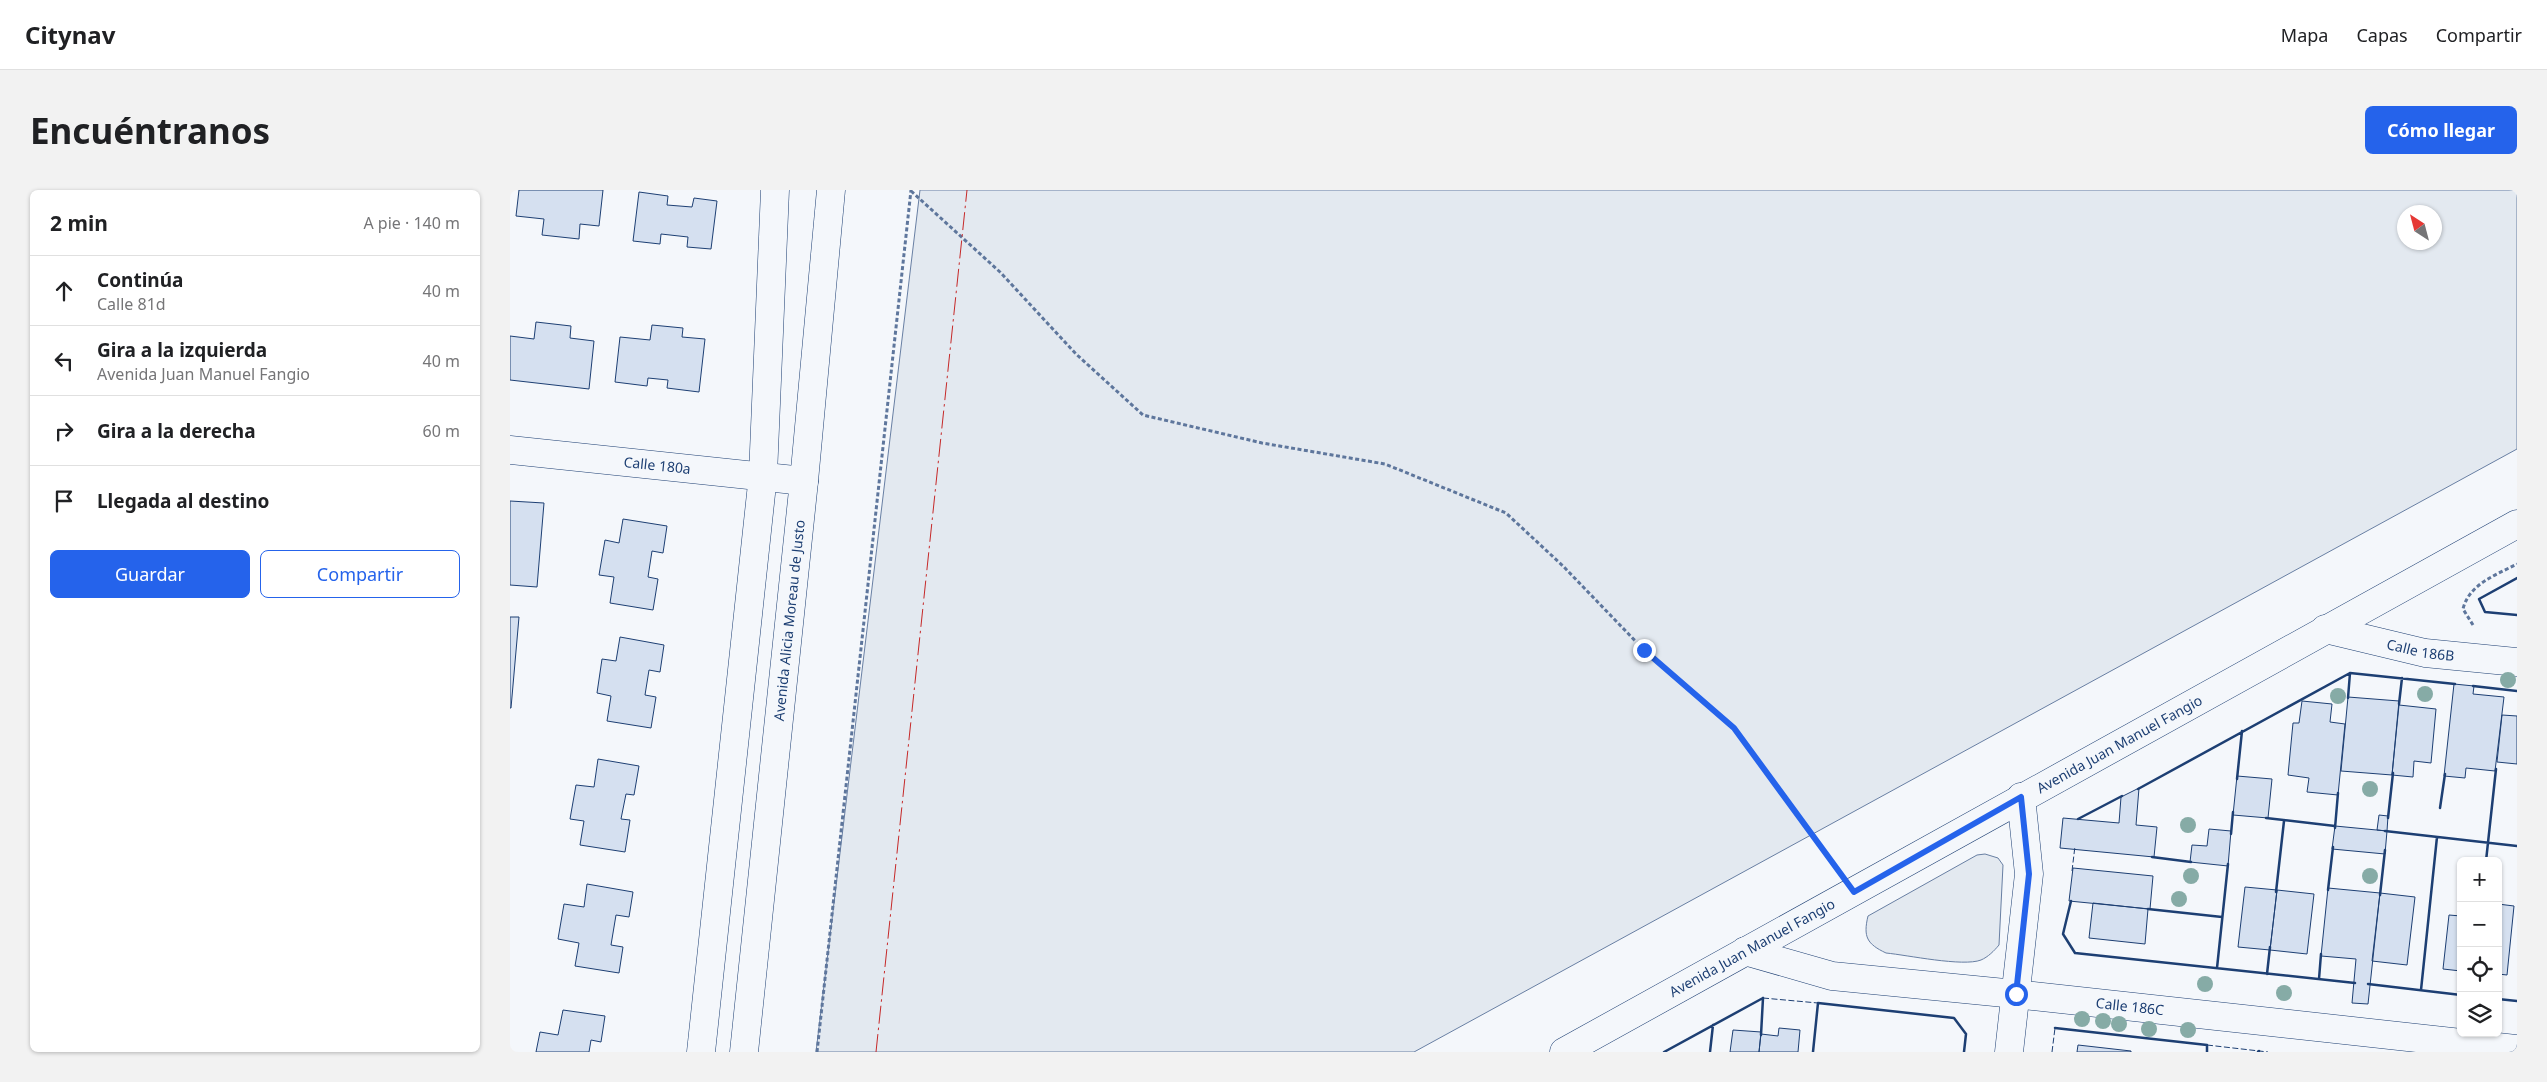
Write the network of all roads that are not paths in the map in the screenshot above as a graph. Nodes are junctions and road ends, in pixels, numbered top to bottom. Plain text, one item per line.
1 (775, 190) edge
2 (831, 190) edge
3 (510, 450) edge
4 (763, 475) junction
5 (804, 481) junction
6 (2517, 524) edge
7 (2325, 629) junction
8 (2517, 662) edge
9 (2021, 797) junction
10 (1745, 951) junction
11 (2016, 994) junction
12 (2517, 1048) edge
13 (701, 1052) edge
14 (744, 1052) edge
15 (1564, 1052) edge
16 (2009, 1052) edge

1 - 4 street
2 - 5 street, Avenida Alicia Moreau de Justo
3 - 4 street, Calle 180a
4 - 5 street, Calle 180a
4 - 13 street
5 - 14 street, Avenida Alicia Moreau de Justo
6 - 7 street, Avenida Juan Manuel Fangio
7 - 8 street, Calle 186B
7 - 9 street, Avenida Juan Manuel Fangio
9 - 10 street, Avenida Juan Manuel Fangio
9 - 11 street
10 - 11 street, Calle 186C
10 - 15 street, Avenida Juan Manuel Fangio
11 - 12 street, Calle 186C
11 - 16 street

